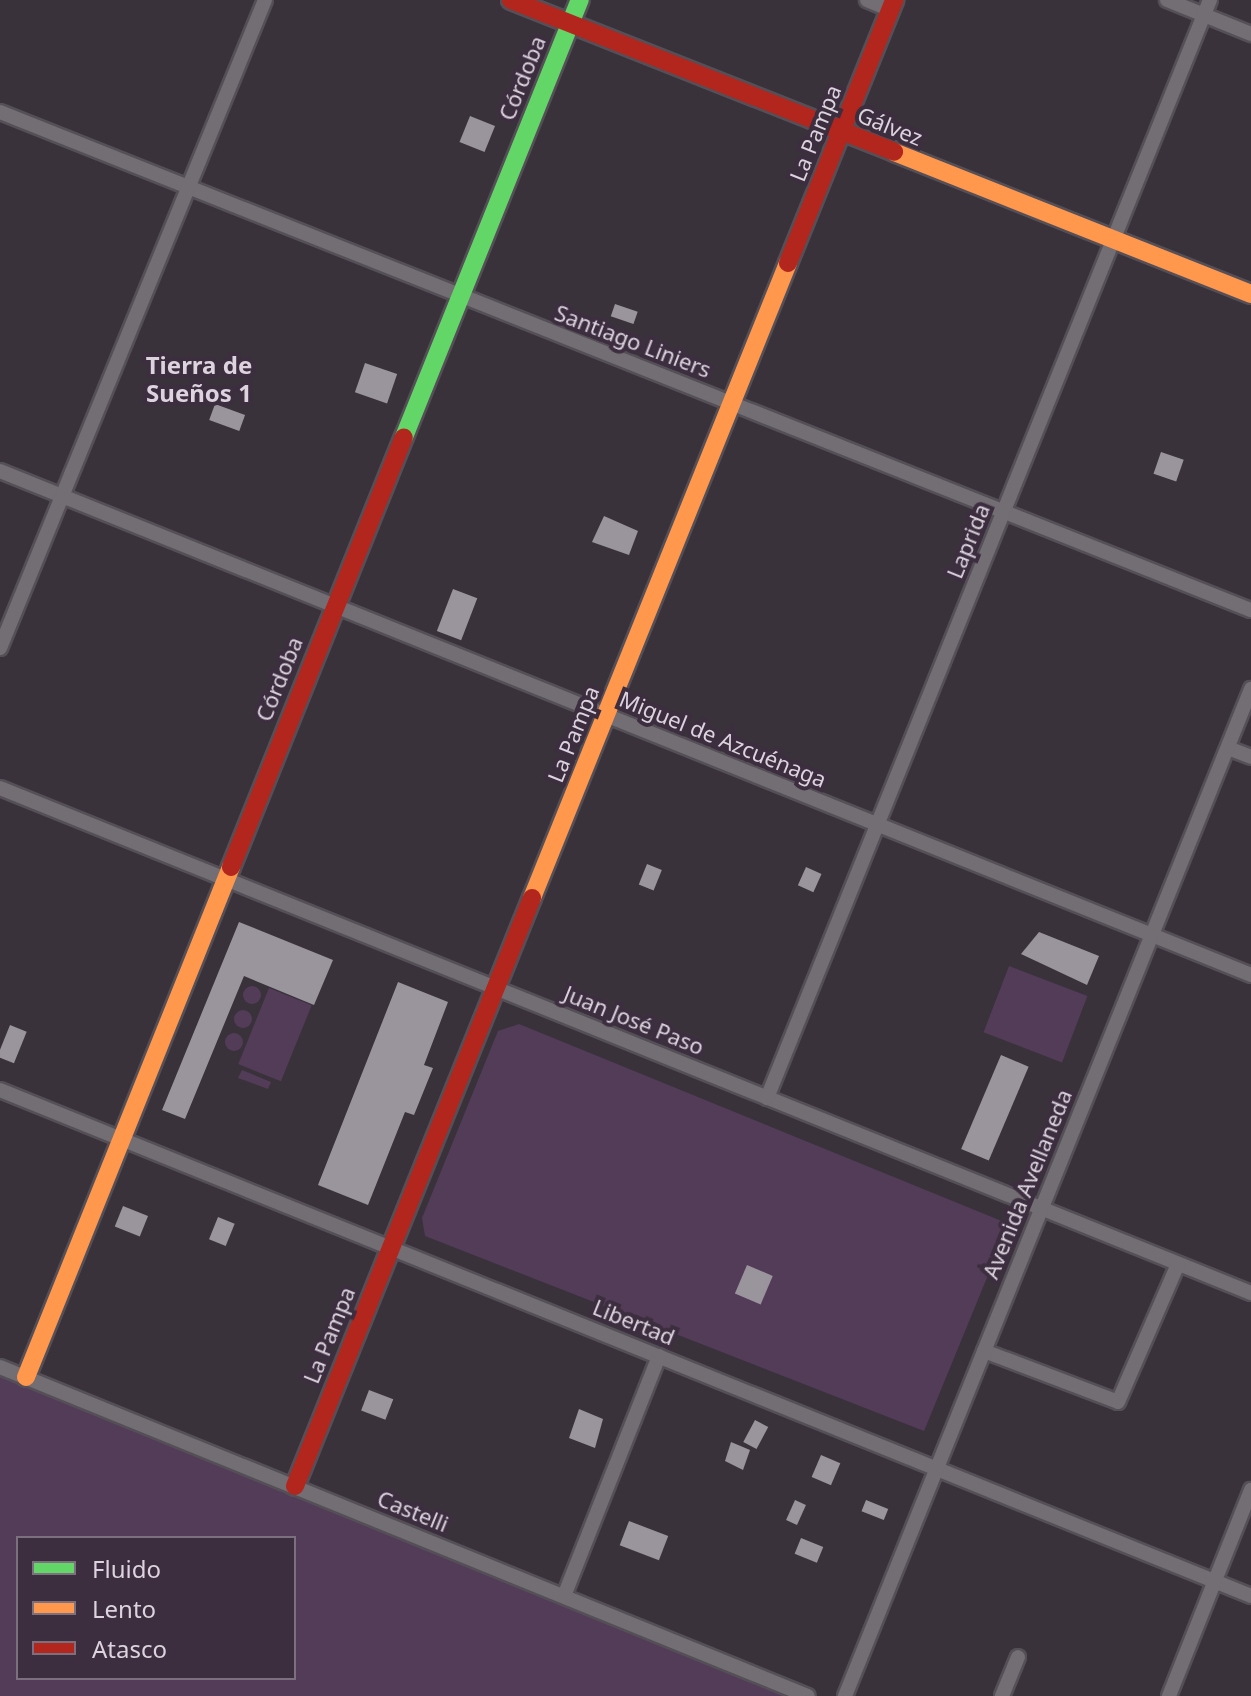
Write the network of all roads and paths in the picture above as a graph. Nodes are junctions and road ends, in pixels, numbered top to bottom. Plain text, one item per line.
1 (265, 0) edge
2 (511, 0) edge
3 (580, 0) edge
4 (867, 0) edge
5 (1167, 0) edge
6 (1210, 0) edge
7 (892, 5) edge
8 (1204, 15) junction
9 (570, 24) junction
10 (1251, 34) edge
11 (0, 112) edge
12 (841, 132) junction
13 (189, 187) junction
14 (1113, 241) junction
15 (1251, 294) edge
16 (460, 297) junction
17 (732, 404) junction
18 (0, 471) edge
19 (62, 496) junction
20 (1004, 512) junction
21 (334, 606) junction
22 (1251, 610) edge
23 (0, 648) edge
24 (1251, 689) edge
25 (606, 715) junction
26 (1228, 748) junction
27 (1251, 757) edge
28 (0, 788) edge
29 (877, 825) junction
30 (224, 878) junction
31 (1152, 935) junction
32 (1251, 975) edge
33 (496, 988) junction
34 (0, 1090) edge
35 (767, 1098) junction
36 (119, 1138) junction
37 (1041, 1208) junction
38 (390, 1247) junction
39 (1178, 1264) junction
40 (1251, 1293) edge
41 (984, 1351) junction
42 (659, 1356) junction
43 (0, 1367) edge
44 (26, 1377) junction
45 (937, 1468) junction
46 (295, 1486) junction
47 (1251, 1490) edge
48 (1215, 1581) junction
49 (564, 1596) junction
50 (1251, 1596) edge
51 (1018, 1657) dead end
52 (808, 1696) edge
53 (845, 1696) edge
54 (1002, 1696) edge
55 (1169, 1696) edge

1 - 13 street
2 - 9 street, Gálvez
3 - 9 street, Córdoba
4 - 7 street
5 - 8 street
6 - 8 street, Laprida
7 - 12 street, La Pampa
8 - 10 street
8 - 14 street, Laprida
9 - 12 street, Gálvez
9 - 16 street, Córdoba
11 - 13 street, Santiago Liniers
12 - 14 street, Gálvez
12 - 17 street, La Pampa
13 - 16 street, Santiago Liniers
13 - 19 street
14 - 15 street, Gálvez
14 - 20 street, Laprida
16 - 17 street, Santiago Liniers
16 - 21 street, Córdoba
17 - 20 street, Santiago Liniers
17 - 25 street, La Pampa
18 - 19 street, Miguel de Azcuénaga
19 - 21 street, Miguel de Azcuénaga
19 - 23 street
20 - 22 street, Santiago Liniers
20 - 29 street, Laprida
21 - 25 street, Miguel de Azcuénaga
21 - 30 street, Córdoba
24 - 26 street, Avenida Avellaneda
25 - 29 street, Miguel de Azcuénaga
25 - 33 street, La Pampa
26 - 27 street
26 - 31 street, Avenida Avellaneda
28 - 30 street, Juan José Paso
29 - 31 street, Miguel de Azcuénaga
29 - 35 street, Laprida
30 - 33 street, Juan José Paso
30 - 36 street, Córdoba
31 - 32 street, Miguel de Azcuénaga
31 - 37 street, Avenida Avellaneda
33 - 35 street, Juan José Paso
33 - 38 street, La Pampa
34 - 36 street, Libertad
35 - 37 street, Juan José Paso
36 - 38 street, Libertad
36 - 44 street, Córdoba
37 - 39 street, Juan José Paso
37 - 41 street, Avenida Avellaneda
38 - 42 street, Libertad
38 - 46 street, La Pampa
39 - 40 street, Juan José Paso
39 - 41 street
41 - 45 street, Avenida Avellaneda
42 - 45 street, Libertad
42 - 49 street
43 - 44 street, Castelli
44 - 46 street, Castelli
45 - 48 street, Libertad
45 - 53 street, Avenida Avellaneda
46 - 49 street, Castelli
47 - 48 street
48 - 50 street, Libertad
48 - 55 street
49 - 52 street, Castelli
51 - 54 street

